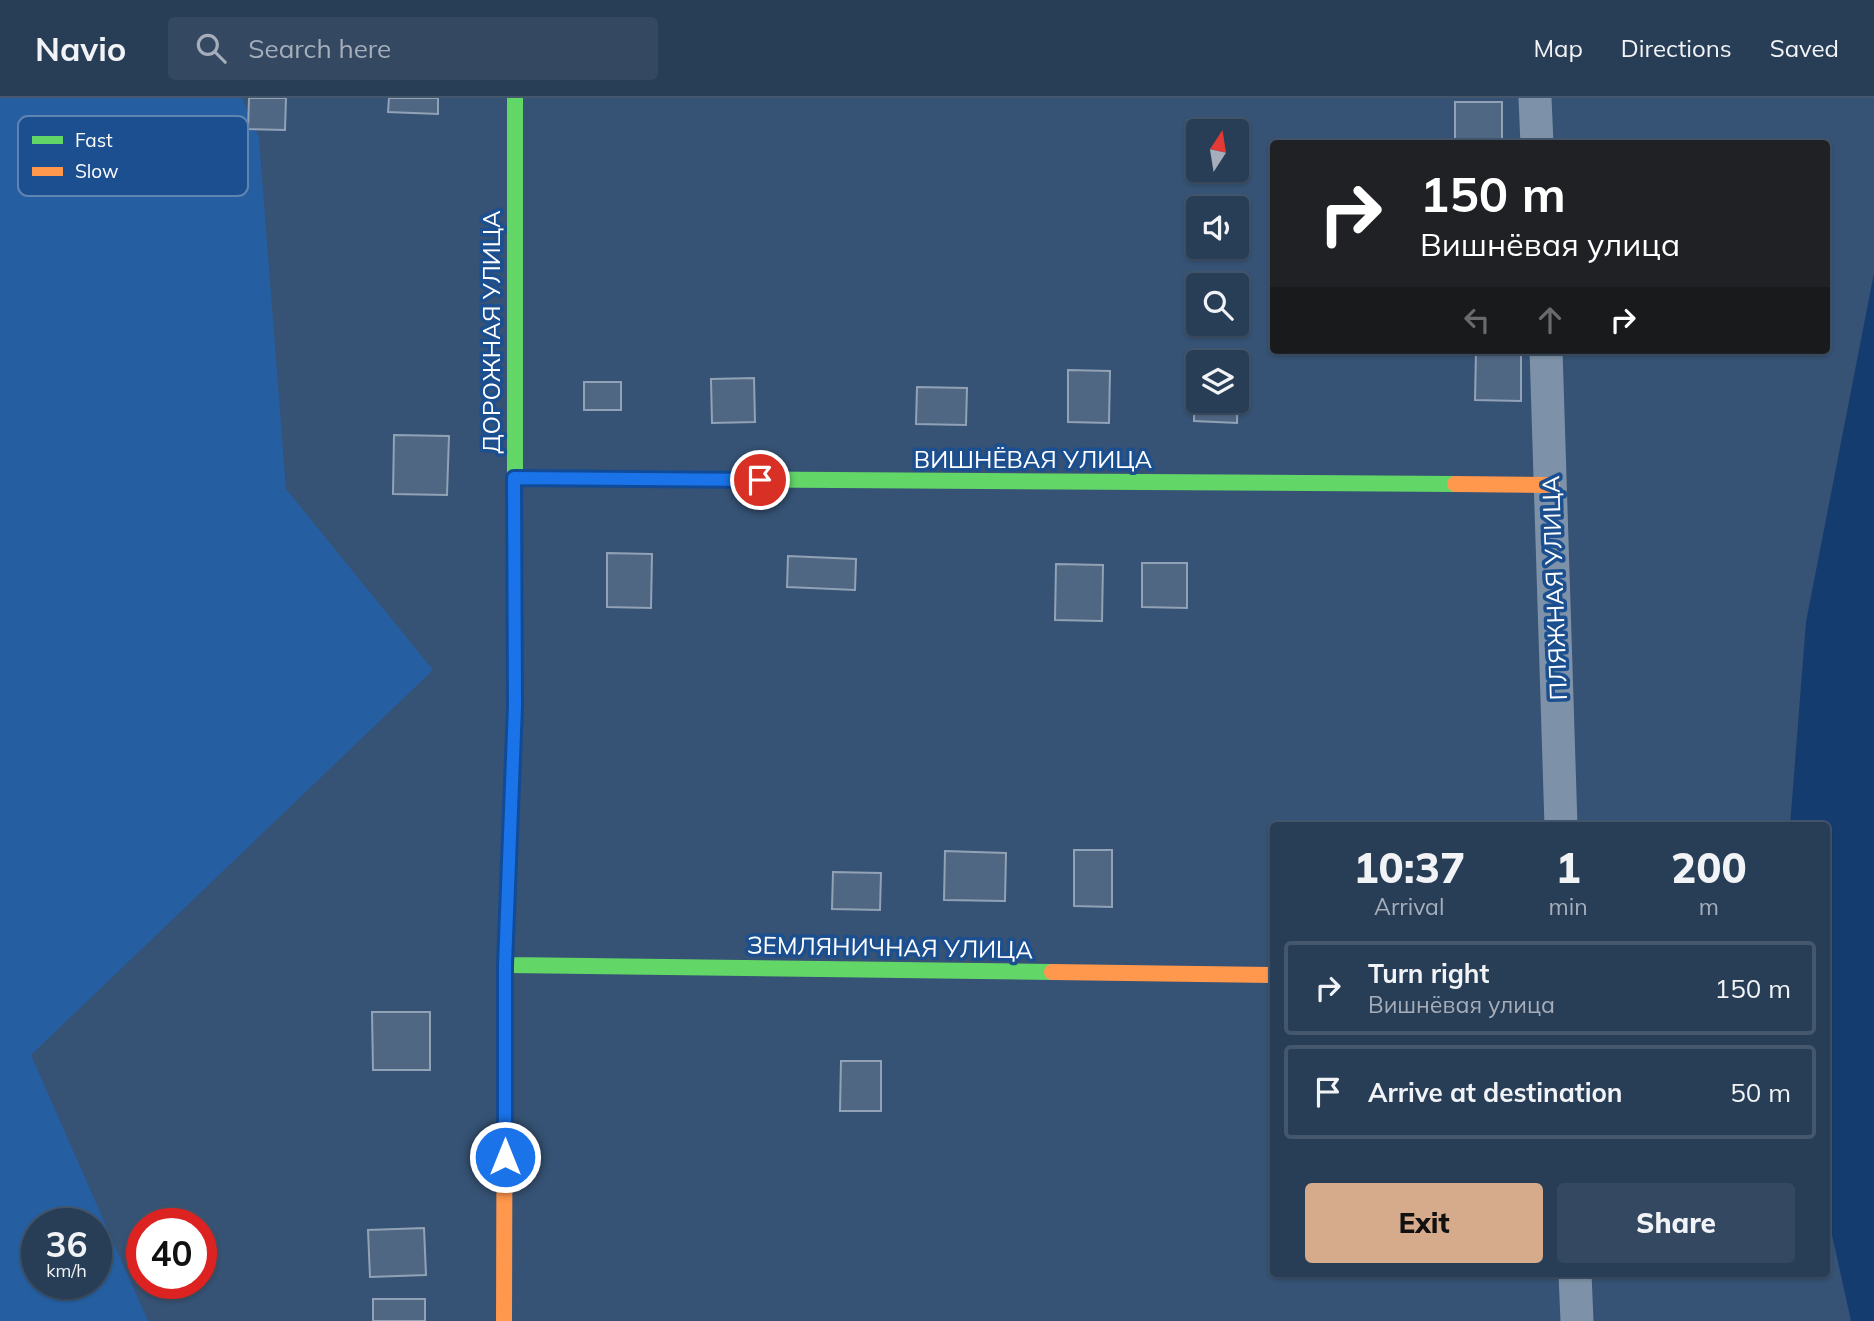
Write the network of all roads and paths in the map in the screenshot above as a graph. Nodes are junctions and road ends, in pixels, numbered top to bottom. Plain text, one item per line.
1 (515, 98) edge
2 (1535, 98) edge
3 (1536, 140) edge
4 (1546, 354) edge
5 (514, 478) junction
6 (1552, 485) junction
7 (1561, 822) edge
8 (505, 965) junction
9 (1270, 975) edge
10 (1575, 1277) edge
11 (504, 1321) edge
12 (1577, 1321) edge

1 - 5 street, ДОРОЖНАЯ УЛИЦА
2 - 3 street
4 - 6 street, ПЛЯЖНАЯ УЛИЦА
5 - 6 street, ВИШНЁВАЯ УЛИЦА
5 - 8 street, ДОРОЖНАЯ УЛИЦА
6 - 7 street, ПЛЯЖНАЯ УЛИЦА
8 - 9 street, ЗЕМЛЯНИЧНАЯ УЛИЦА
8 - 11 street, ДОРОЖНАЯ УЛИЦА
10 - 12 street

